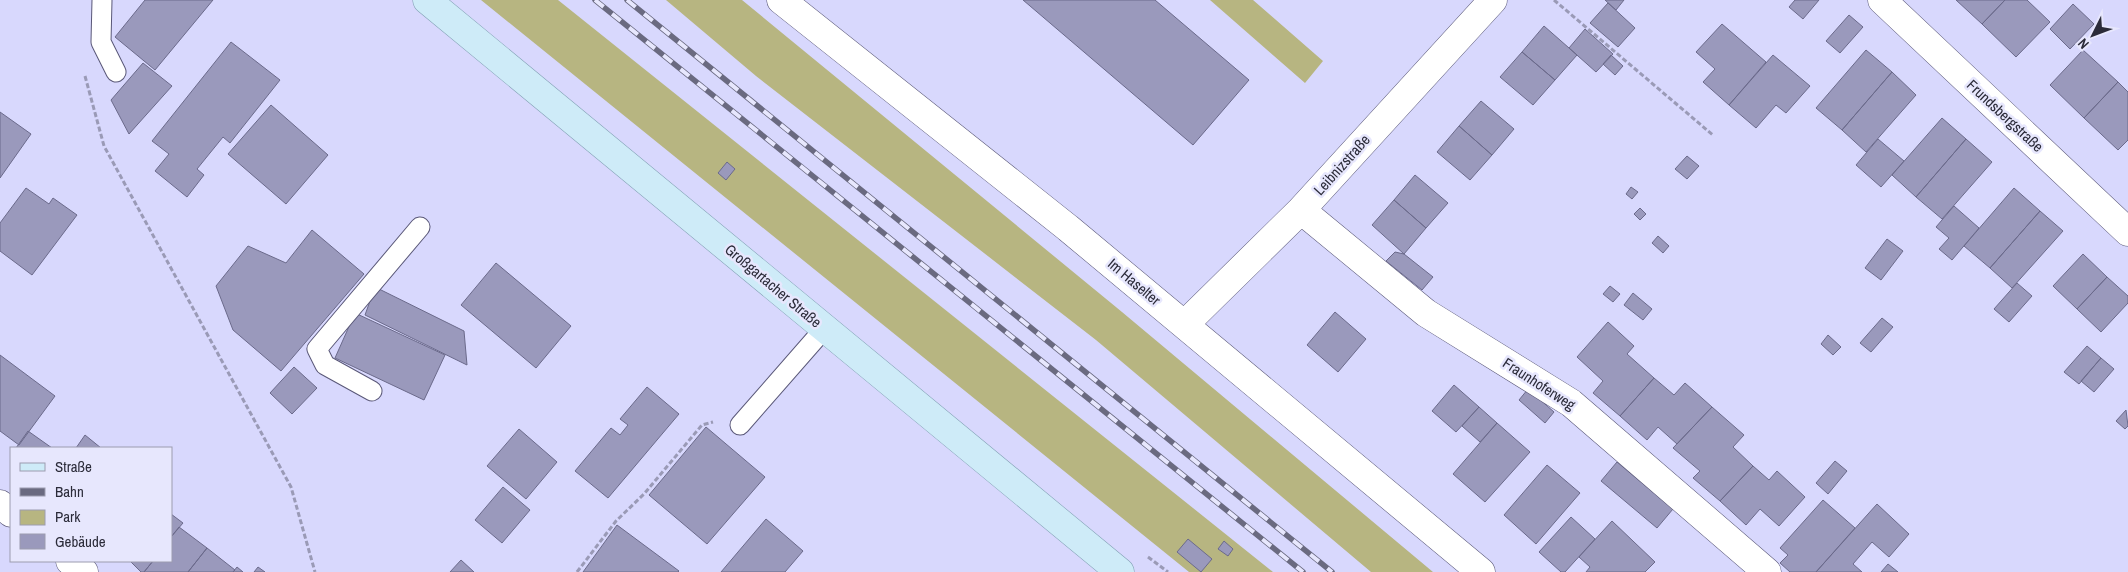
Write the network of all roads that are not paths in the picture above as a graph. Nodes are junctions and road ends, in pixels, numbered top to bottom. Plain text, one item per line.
1 (102, 0) edge
2 (426, 0) edge
3 (781, 0) edge
4 (1493, 0) edge
5 (1882, 0) edge
6 (116, 72) dead end
7 (1301, 210) junction
8 (420, 227) dead end
9 (2128, 232) edge
10 (1185, 324) junction
11 (824, 328) junction
12 (372, 391) dead end
13 (740, 426) road end
14 (0, 504) edge
15 (10, 513) edge
16 (71, 562) edge
17 (84, 572) edge
18 (1120, 572) edge
19 (1481, 572) edge
20 (1767, 572) edge

1 - 6 lane
2 - 11 main road, Großgartacher Straße
3 - 10 street, Im Haselter
4 - 7 street, Leibnizstraße
5 - 9 street, Frundsbergstraße
7 - 10 street, Leibnizstraße
7 - 20 street, Fraunhoferweg
8 - 12 lane
10 - 19 street, Im Haselter
11 - 13 lane
11 - 18 main road, Großgartacher Straße
14 - 15 street
16 - 17 street

